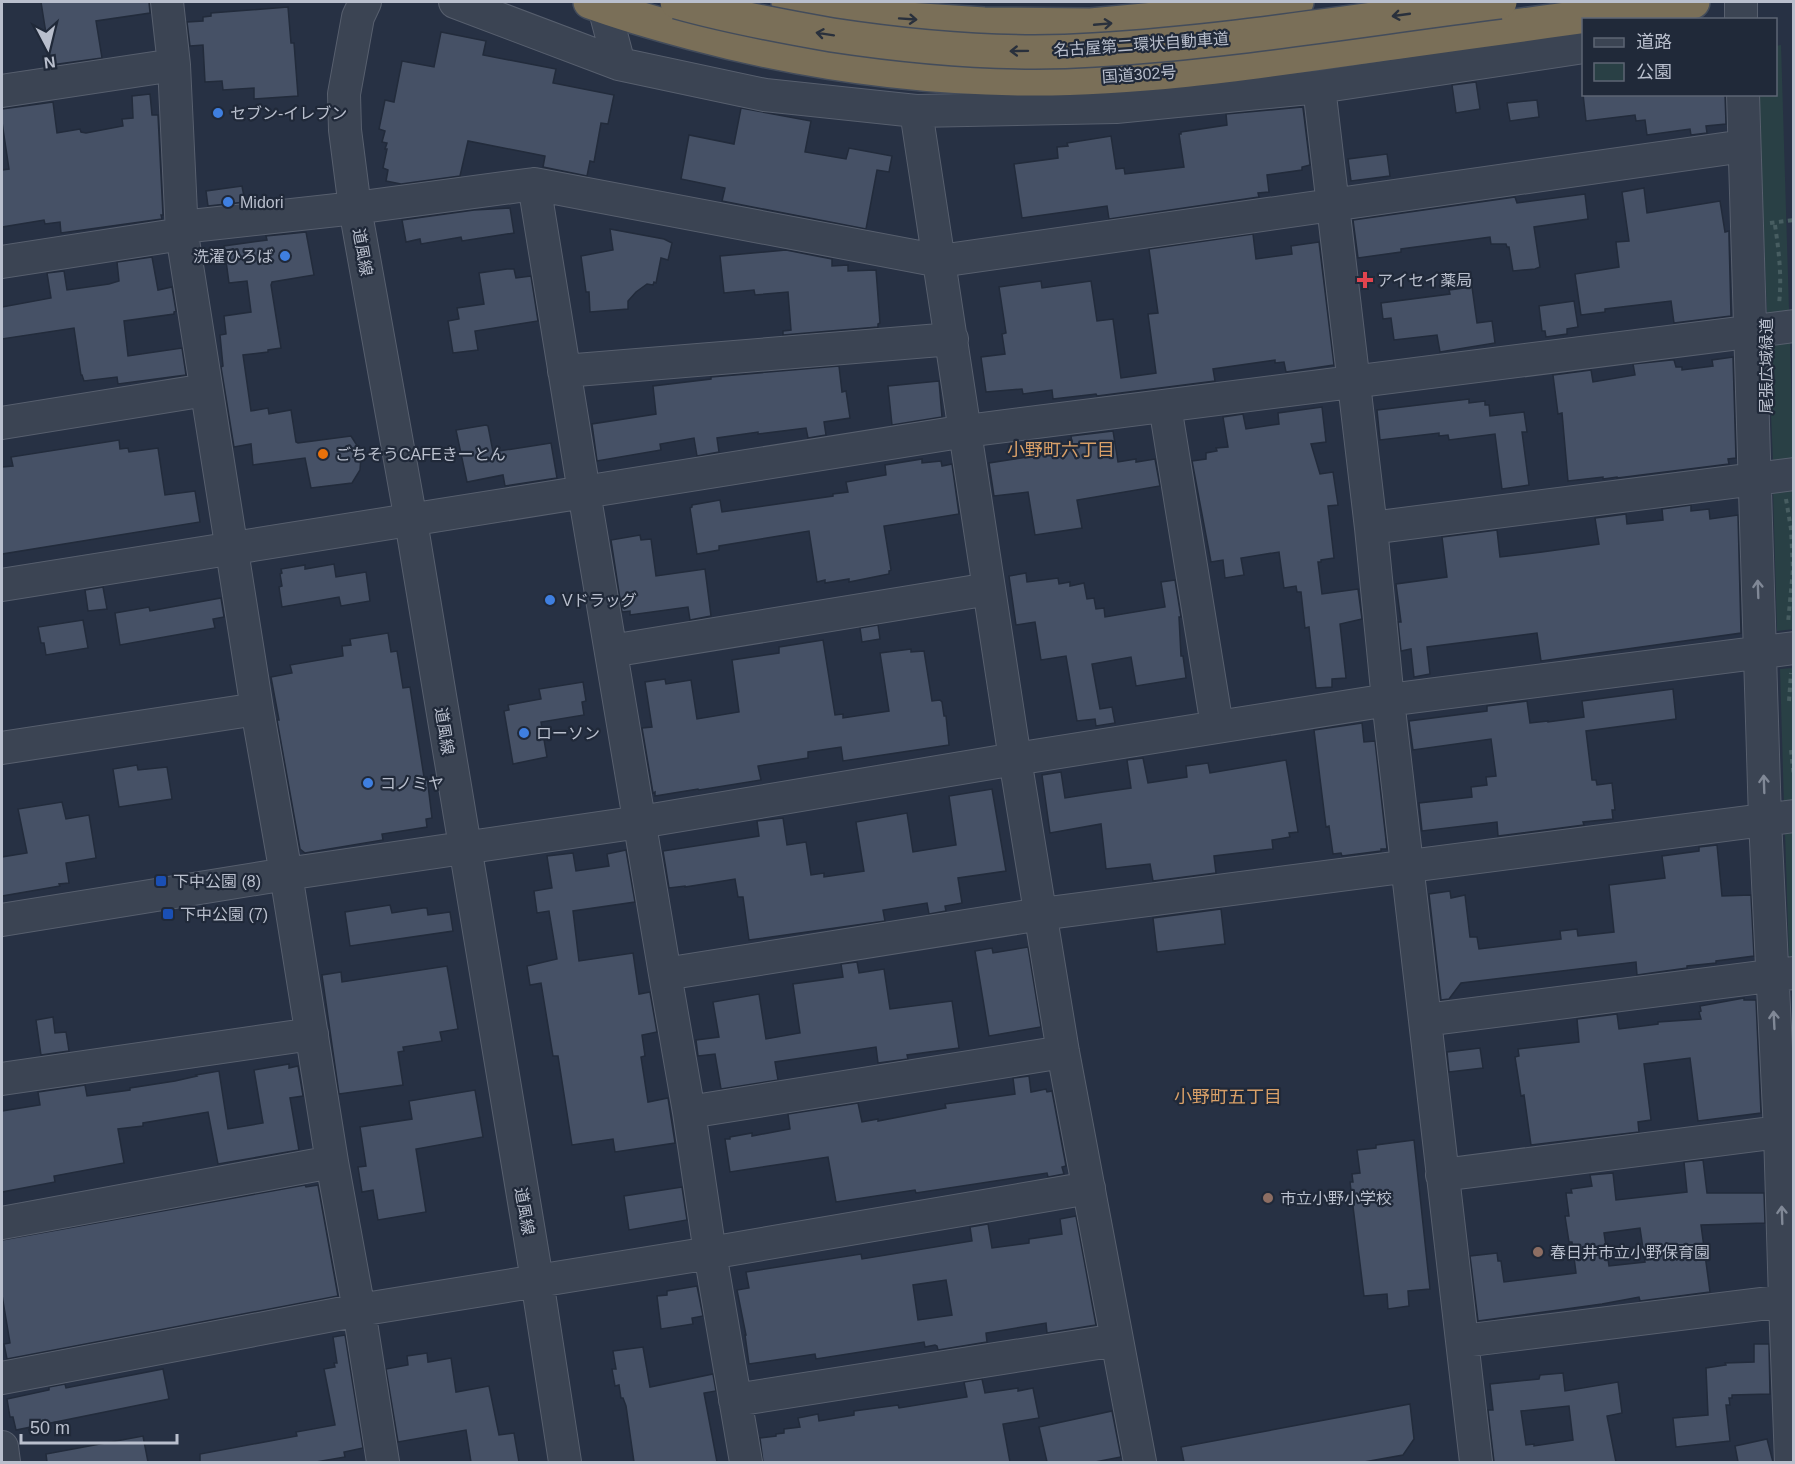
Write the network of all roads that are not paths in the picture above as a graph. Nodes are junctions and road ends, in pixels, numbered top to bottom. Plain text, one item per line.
1 (167, 2) edge
2 (365, 2) edge
3 (455, 2) edge
4 (676, 2) edge
5 (788, 2) edge
6 (1297, 2) edge
7 (1491, 2) edge
8 (1693, 2) edge
9 (1741, 2) edge
10 (597, 4) edge
11 (1508, 14) edge
12 (1742, 18) edge
13 (1582, 46) edge
14 (619, 64) junction
15 (174, 65) junction
16 (1319, 87) junction
17 (2, 91) edge
18 (1743, 96) edge
19 (916, 111) junction
20 (1744, 146) junction
21 (534, 184) junction
22 (1333, 205) junction
23 (355, 208) junction
24 (182, 231) junction
25 (940, 261) junction
26 (2, 262) edge
27 (1774, 329) edge
28 (952, 339) junction
29 (564, 371) junction
30 (1354, 381) junction
31 (206, 390) junction
32 (1165, 406) junction
33 (2, 423) edge
34 (966, 431) junction
35 (1790, 475) edge
36 (1754, 479) junction
37 (584, 492) junction
38 (411, 521) junction
39 (1371, 528) junction
40 (233, 549) junction
41 (2, 585) edge
42 (989, 589) junction
43 (1791, 646) edge
44 (611, 651) junction
45 (1760, 652) junction
46 (1388, 700) junction
47 (257, 709) junction
48 (1217, 726) junction
49 (2, 748) edge
50 (1015, 759) junction
51 (1779, 818) edge
52 (640, 822) junction
53 (464, 848) junction
54 (1408, 867) junction
55 (286, 874) junction
56 (1041, 914) junction
57 (2, 920) edge
58 (664, 974) junction
59 (1783, 974) edge
60 (1425, 1020) junction
61 (312, 1034) junction
62 (1063, 1052) junction
63 (2, 1079) edge
64 (689, 1112) junction
65 (1787, 1131) edge
66 (332, 1162) junction
67 (1442, 1175) junction
68 (1089, 1188) junction
69 (2, 1222) edge
70 (710, 1253) junction
71 (537, 1280) junction
72 (1789, 1300) edge
73 (359, 1310) junction
74 (1116, 1340) junction
75 (1463, 1341) junction
76 (2, 1378) edge
77 (735, 1400) junction
78 (2, 1447) edge
79 (4, 1462) edge
80 (383, 1462) edge
81 (565, 1462) edge
82 (746, 1462) edge
83 (1140, 1462) edge
84 (1476, 1462) edge
85 (1791, 1462) edge

1 - 15 street
2 - 23 street, 道風線
3 - 14 street
11 -> 4 highway, 名古屋第二環状自動車道, bridge
5 -> 6 highway, 名古屋第二環状自動車道
7 - 11 street
8 - 11 highway, 国道302号
9 - 12 street
10 - 11 highway, 国道302号
10 - 14 street
13 - 16 street
14 - 19 street
15 - 17 street
15 - 24 street
16 - 19 street
16 - 22 street
18 - 20 street
19 - 25 street
20 - 22 street
20 - 27 street
21 - 23 street
21 - 25 street
21 - 29 street
22 - 25 street
22 - 30 street
23 - 24 street
23 - 38 street, 道風線
24 - 26 street
24 - 31 street
25 - 28 street
27 - 30 street
27 - 36 street
28 - 29 street
28 - 34 street
29 - 37 street
30 - 32 street
30 - 39 street
31 - 33 street
31 - 40 street
32 - 34 street
32 - 48 street
34 - 37 street
34 - 42 street
35 - 36 street
36 - 39 street
45 -> 36 street
37 - 38 street
37 - 44 street
38 - 40 street
38 - 53 street, 道風線
39 - 46 street
40 - 41 street
40 - 47 street
42 - 44 street
42 - 50 street
43 - 45 street
44 - 52 street
45 - 46 street
51 -> 45 street
46 - 48 street
46 - 54 street
47 - 49 street
47 - 55 street
48 - 50 street
50 - 52 street
50 - 56 street
51 - 54 street
51 - 59 street
52 - 53 street
52 - 58 street
53 - 55 street
53 - 71 street, 道風線
54 - 56 street
54 - 60 street
55 - 57 street
55 - 61 street
56 - 58 street
56 - 62 street
58 - 64 street
59 - 60 street
65 -> 59 street
60 - 67 street
61 - 63 street
61 - 66 street
62 - 64 street
62 - 68 street
64 - 70 street
65 - 67 street
72 -> 65 street
66 - 69 street
66 - 73 street
67 - 75 street
68 - 70 street
68 - 74 street
70 - 71 street
70 - 77 street
71 - 73 street
71 - 81 street, 道風線
72 - 75 street
72 - 85 street
73 - 76 street
73 - 80 street
74 - 77 street
74 - 83 street
75 - 84 street
77 - 82 street
78 - 79 street

